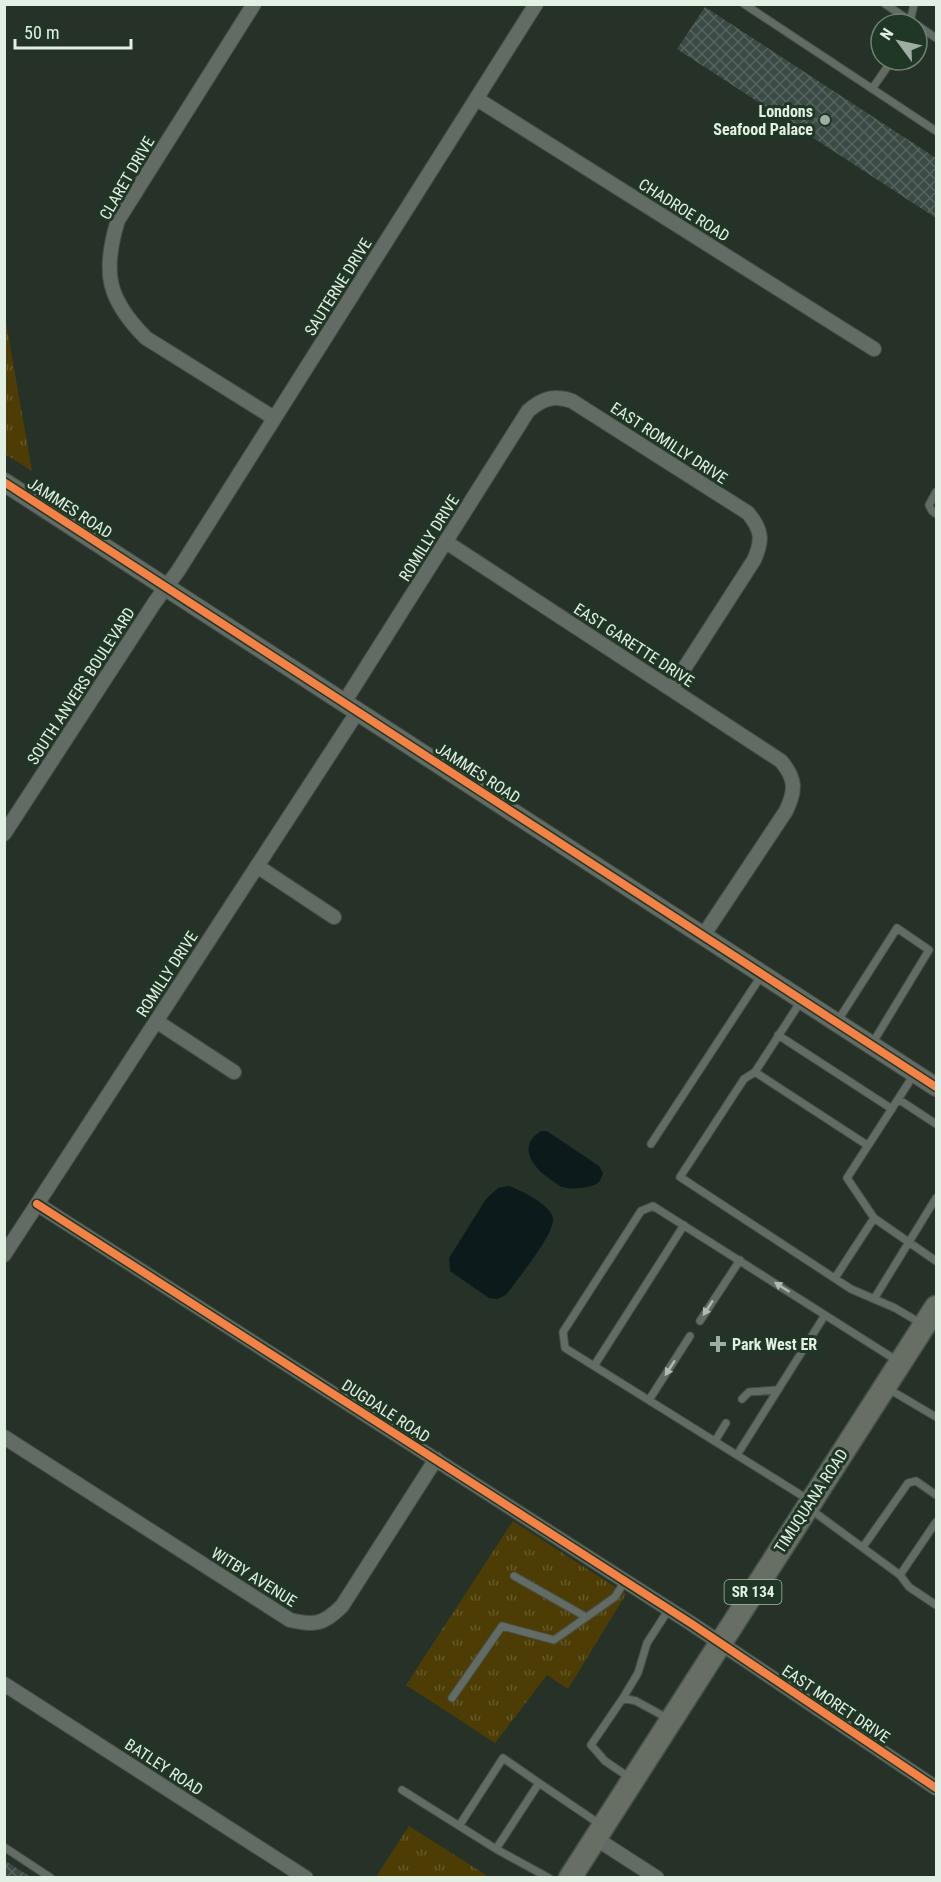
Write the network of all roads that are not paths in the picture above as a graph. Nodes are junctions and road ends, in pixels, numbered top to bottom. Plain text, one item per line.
1 (255, 4) edge
2 (536, 4) edge
3 (744, 4) edge
4 (884, 72) edge
5 (873, 89) junction
6 (477, 99) junction
7 (936, 131) edge
8 (874, 349) dead end
9 (547, 398) joint
10 (274, 418) junction
11 (4, 482) edge
12 (936, 492) edge
13 (936, 514) edge
14 (446, 542) junction
15 (167, 586) junction
16 (671, 689) junction
17 (351, 706) junction
18 (4, 834) edge
19 (257, 866) junction
20 (334, 917) dead end
21 (703, 936) junction
22 (762, 974) junction
23 (802, 999) junction
24 (156, 1021) junction
25 (837, 1022) junction
26 (778, 1035) junction
27 (872, 1045) junction
28 (234, 1072) dead end
29 (755, 1072) junction
30 (915, 1073) junction
31 (936, 1087) edge
32 (898, 1100) junction
33 (892, 1109) junction
34 (936, 1124) edge
35 (651, 1144) dead end
36 (867, 1146) junction
37 (936, 1198) edge
38 (38, 1204) junction
39 (874, 1218) junction
40 (684, 1225) junction
41 (909, 1242) junction
42 (4, 1255) edge
43 (740, 1260) junction
44 (936, 1261) edge
45 (835, 1278) junction
46 (874, 1299) junction
47 (936, 1307) edge
48 (825, 1315) junction
49 (700, 1321) dead end
50 (924, 1326) junction
51 (690, 1336) dead end
52 (900, 1363) junction
53 (594, 1366) junction
54 (885, 1386) junction
55 (778, 1390) junction
56 (742, 1399) dead end
57 (649, 1400) junction
58 (936, 1417) edge
59 (726, 1423) dead end
60 (4, 1437) edge
61 (715, 1441) junction
62 (737, 1455) junction
63 (436, 1459) junction
64 (936, 1495) edge
65 (809, 1504) junction
66 (936, 1522) edge
67 (863, 1547) junction
68 (900, 1575) junction
69 (514, 1576) dead end
70 (625, 1581) junction
71 (936, 1604) edge
72 (669, 1609) junction
73 (586, 1617) junction
74 (720, 1642) junction
75 (4, 1684) edge
76 (452, 1698) dead end
77 (623, 1698) junction
78 (671, 1719) junction
79 (633, 1779) junction
80 (539, 1783) junction
81 (936, 1788) edge
82 (402, 1790) dead end
83 (459, 1826) junction
84 (599, 1832) junction
85 (4, 1847) edge
86 (496, 1849) junction
87 (51, 1878) edge
88 (306, 1878) edge
89 (549, 1878) edge
90 (570, 1878) edge
91 (657, 1878) edge

1 - 10 street, CLARET DRIVE
2 - 6 street, SAUTERNE DRIVE
3 - 5 lane
4 - 5 lane
5 - 7 lane
6 - 8 street, CHADROE ROAD
6 - 10 street, SAUTERNE DRIVE
9 - 14 street, ROMILLY DRIVE
9 - 16 street, EAST ROMILLY DRIVE
10 - 15 street, SAUTERNE DRIVE
11 - 15 street, JAMMES ROAD
12 - 13 lane
14 - 16 street, EAST GARETTE DRIVE
14 - 17 street, ROMILLY DRIVE
15 - 17 street, JAMMES ROAD
15 - 18 street, SOUTH ANVERS BOULEVARD
16 - 21 street, EAST GARETTE DRIVE
17 - 19 street, ROMILLY DRIVE
17 - 21 street, JAMMES ROAD
19 - 20 street
19 - 24 street, ROMILLY DRIVE
21 - 22 street, JAMMES ROAD
22 - 23 street, JAMMES ROAD
22 - 35 lane
23 - 25 street, JAMMES ROAD
23 - 26 lane
24 - 28 street
24 - 38 street, ROMILLY DRIVE
25 - 27 street, JAMMES ROAD
25 - 27 lane
26 - 29 lane
26 - 33 lane
27 - 30 street, JAMMES ROAD
29 - 36 lane
29 - 45 lane
30 - 31 street, JAMMES ROAD
30 - 32 lane
32 - 33 lane
32 - 34 lane
33 - 36 lane
36 - 39 lane
37 - 41 lane
38 - 42 street, ROMILLY DRIVE
38 - 63 street, DUGDALE ROAD
39 - 41 lane
39 - 45 lane
40 - 43 lane
40 - 53 lane
40 - 53 lane
41 - 44 lane
41 - 46 lane
48 -> 43 lane
43 -> 49 lane
45 - 46 lane
46 - 50 lane
47 - 50 main road, TIMUQUANA ROAD / SR 134
48 - 52 lane
48 - 55 lane
50 - 52 main road, TIMUQUANA ROAD / SR 134
51 -> 57 lane
52 - 54 main road, TIMUQUANA ROAD / SR 134
53 - 57 lane
54 - 58 lane
54 - 65 main road, TIMUQUANA ROAD / SR 134
55 - 56 lane
55 - 62 lane
57 - 61 lane
59 - 61 lane
60 - 63 street, WITBY AVENUE
61 - 62 lane
62 - 65 lane
63 - 70 street, DUGDALE ROAD
64 - 67 lane
65 - 67 lane
65 - 74 main road, TIMUQUANA ROAD / SR 134
66 - 68 lane
67 - 68 lane
68 - 71 lane
69 - 73 lane
70 - 72 street, DUGDALE ROAD
70 - 73 lane
72 - 74 street, DUGDALE ROAD
72 - 77 lane
73 - 76 lane
74 - 78 main road, TIMUQUANA ROAD / SR 134
74 - 81 street, EAST MORET DRIVE
75 - 88 street, BATLEY ROAD
77 - 78 lane
77 - 79 lane
78 - 79 main road, TIMUQUANA ROAD / SR 134
79 - 84 main road, TIMUQUANA ROAD / SR 134
80 - 83 lane
80 - 84 lane
80 - 86 lane
82 - 83 lane
83 - 86 lane
84 - 90 main road, TIMUQUANA ROAD / SR 134
84 - 91 street
85 - 87 lane
86 - 89 lane

